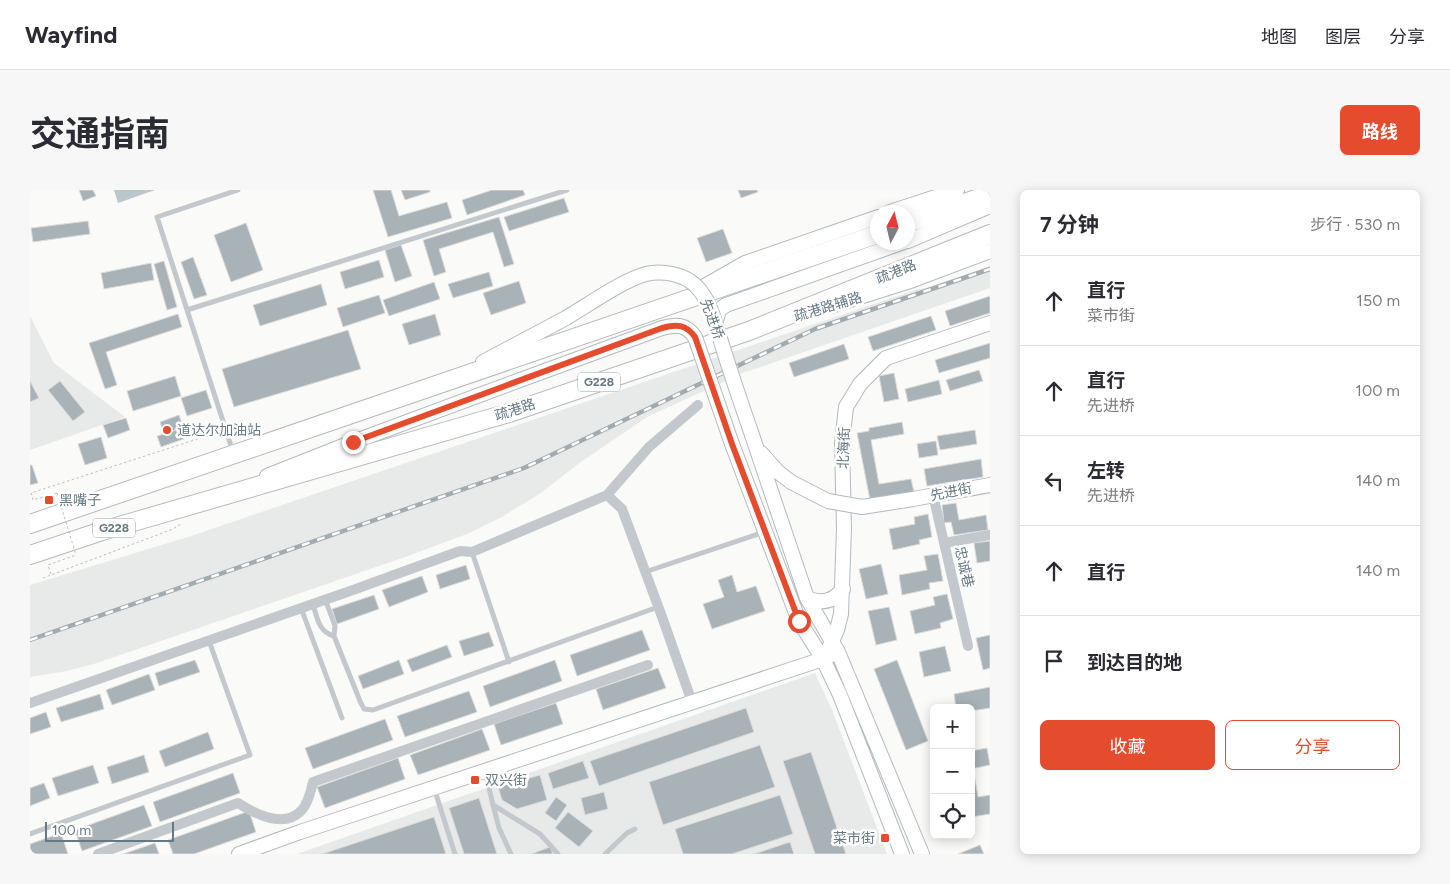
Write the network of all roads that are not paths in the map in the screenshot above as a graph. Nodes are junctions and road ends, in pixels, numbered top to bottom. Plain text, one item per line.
1 (238, 190) edge
2 (567, 190) edge
3 (957, 190) edge
4 (990, 194) edge
5 (911, 205) edge
6 (990, 206) edge
7 (870, 220) edge
8 (915, 221) edge
9 (990, 234) edge
10 (870, 236) edge
11 (915, 238) edge
12 (882, 250) edge
13 (990, 251) edge
14 (678, 302) junction
15 (187, 310) junction
16 (990, 323) edge
17 (715, 324) junction
18 (749, 331) junction
19 (440, 384) junction
20 (698, 405) dead end
21 (753, 440) junction
22 (234, 454) junction
23 (990, 485) edge
24 (607, 495) junction
25 (933, 495) junction
26 (199, 503) junction
27 (30, 524) edge
28 (765, 532) junction
29 (990, 534) edge
30 (944, 543) junction
31 (472, 552) junction
32 (30, 555) edge
33 (645, 572) junction
34 (843, 589) junction
35 (807, 598) junction
36 (325, 600) junction
37 (313, 604) junction
38 (658, 607) junction
39 (301, 608) junction
40 (334, 636) junction
41 (209, 640) junction
42 (968, 646) dead end
43 (835, 647) junction
44 (822, 659) junction
45 (509, 662) junction
46 (648, 665) dead end
47 (692, 702) junction
48 (30, 703) edge
49 (342, 718) dead end
50 (484, 771) junction
51 (434, 787) junction
52 (493, 805) junction
53 (293, 817) junction
54 (635, 829) dead end
55 (300, 832) junction
56 (30, 834) edge
57 (98, 854) edge
58 (239, 854) edge
59 (455, 854) edge
60 (511, 854) edge
61 (558, 854) edge
62 (605, 854) edge
63 (902, 854) edge
64 (922, 854) edge

1 - 15 lane
2 - 15 lane
3 - 5 main road
4 - 8 highway
6 - 11 main road
7 - 14 main road
9 - 18 highway, 疏港路 / G228
10 - 14 highway, G228
12 - 17 main road
13 - 18 main road, 疏港路辅路
14 - 19 highway, G228
15 - 22 lane
16 - 34 main road, 北海街
17 - 19 main road, 先进桥, bridge
17 - 21 main road, 先进桥, bridge
18 - 26 highway, 疏港路 / G228
19 - 22 highway, G228
20 - 24 street
21 - 25 main road, 先进街, bridge
21 - 35 main road
22 - 27 highway, G228
23 - 25 main road, 先进街
24 - 31 street
24 - 33 street
25 - 30 street, 忠诚巷
26 - 28 main road, 先进桥, bridge
26 - 32 highway, 疏港路 / G228
28 - 33 lane
28 - 44 main road
29 - 30 street
30 - 42 street, 忠诚巷
31 - 36 street
31 - 45 lane
33 - 38 street
34 - 35 main road
34 - 43 main road, 北海街
35 - 43 main road
36 - 37 street
36 - 40 lane
37 - 39 street
37 - 40 lane
38 - 45 lane
38 - 47 street
39 - 41 street
39 - 49 lane
40 - 45 lane
41 - 48 street
41 - 56 lane
43 - 44 main road, 北海街
43 - 64 main road
44 - 47 main road
44 - 63 main road
46 - 53 street
47 - 50 main road
50 - 51 main road
50 - 52 lane
51 - 55 main road
51 - 59 lane
52 - 60 lane
52 - 61 lane
53 - 55 street
53 - 57 street
54 - 62 lane
55 - 58 main road

